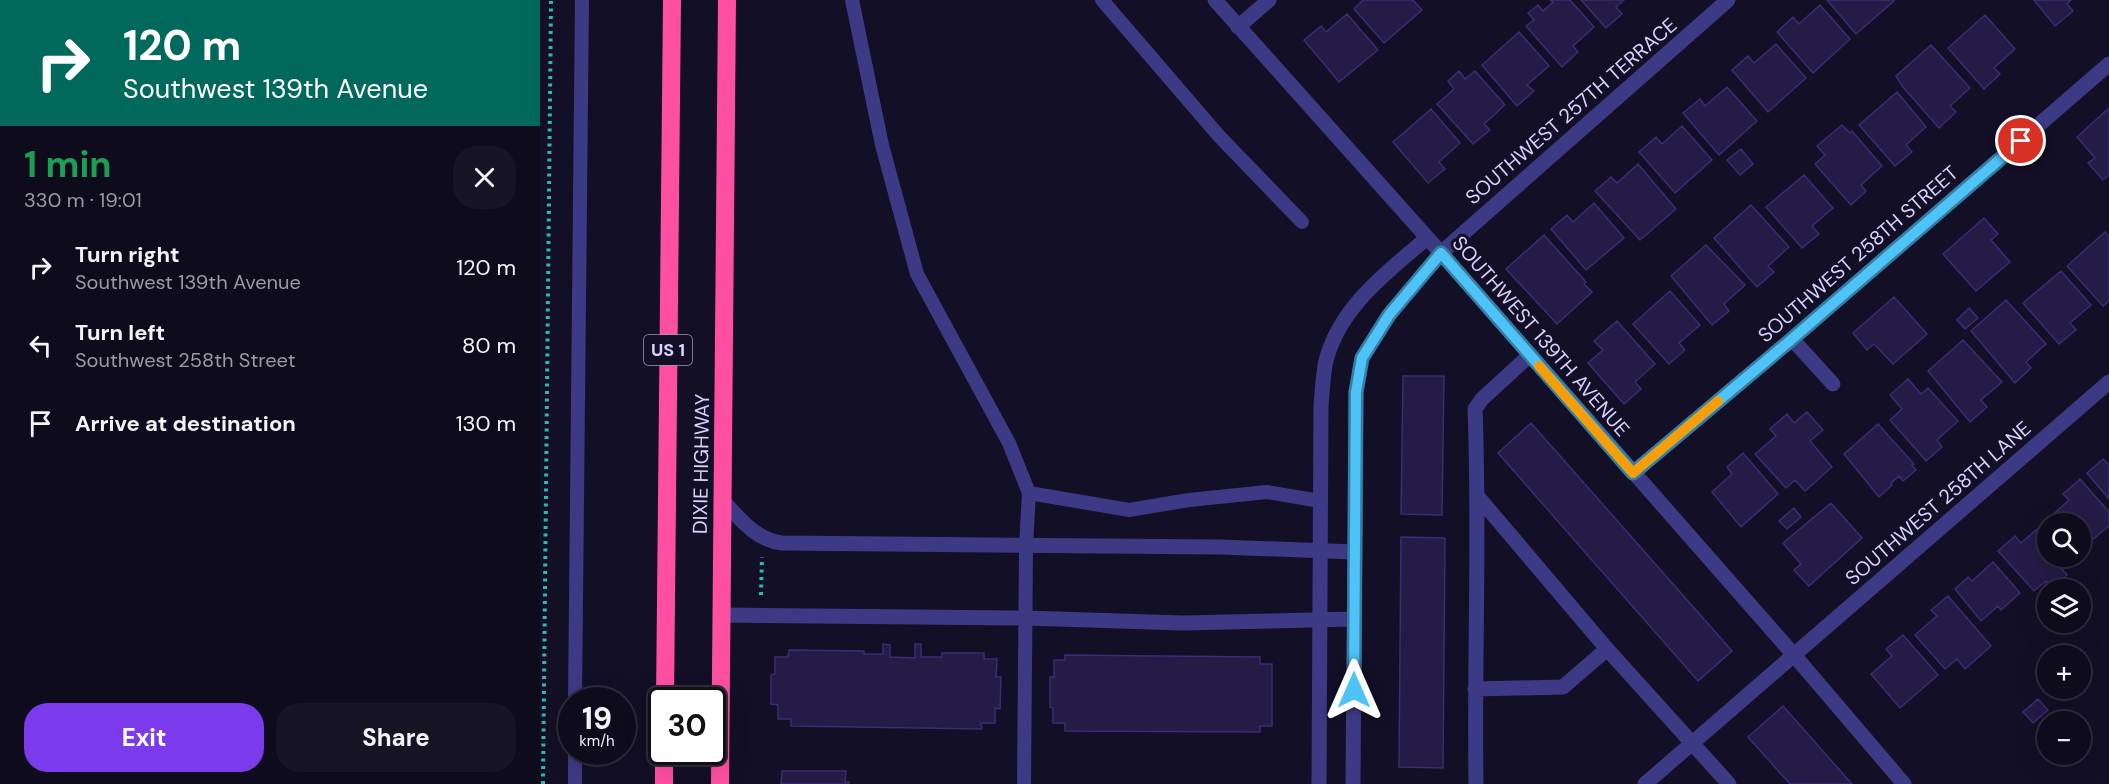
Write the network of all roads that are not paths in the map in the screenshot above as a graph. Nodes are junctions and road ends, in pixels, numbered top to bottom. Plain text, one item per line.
1 (582, 0) edge
2 (672, 0) edge
3 (727, 0) edge
4 (852, 0) edge
5 (1102, 0) edge
6 (1215, 0) edge
7 (1269, 0) edge
8 (1728, 0) edge
9 (1238, 27) junction
10 (2109, 64) edge
11 (1302, 222) dead end
12 (1427, 238) junction
13 (1441, 253) junction
14 (1792, 339) junction
15 (1530, 355) junction
16 (2109, 382) edge
17 (1833, 384) dead end
18 (1633, 473) junction
19 (1029, 493) junction
20 (1479, 498) junction
21 (723, 501) junction
22 (1320, 501) junction
23 (1026, 546) junction
24 (1320, 550) junction
25 (1355, 552) junction
26 (722, 615) junction
27 (1025, 618) junction
28 (1319, 618) junction
29 (1354, 619) junction
30 (1607, 649) junction
31 (1794, 655) junction
32 (575, 687) edge
33 (665, 687) edge
34 (1475, 689) junction
35 (1692, 742) junction
36 (575, 765) edge
37 (664, 765) edge
38 (574, 784) edge
39 (664, 784) edge
40 (720, 784) edge
41 (1024, 784) edge
42 (1319, 784) edge
43 (1353, 784) edge
44 (1476, 784) edge
45 (1645, 784) edge
46 (1729, 784) edge
47 (1904, 784) edge

1 - 32 lane
2 - 33 highway, DIXIE HIGHWAY / US 1
3 - 21 highway, DIXIE HIGHWAY
4 - 19 lane
5 - 11 lane
6 - 9 street, SOUTHWEST 139TH AVENUE
7 - 9 street
8 - 13 street, SOUTHWEST 257TH TERRACE
9 - 12 street, SOUTHWEST 139TH AVENUE
10 - 14 street, SOUTHWEST 258TH STREET
12 - 13 street, SOUTHWEST 139TH AVENUE
12 - 22 street
13 - 15 street, SOUTHWEST 139TH AVENUE
13 - 25 street, SOUTHWEST 257TH TERRACE
14 - 17 street
14 - 18 street, SOUTHWEST 258TH STREET
15 - 18 street, SOUTHWEST 139TH AVENUE
15 - 20 street
16 - 31 street, SOUTHWEST 258TH LANE
18 - 31 street, SOUTHWEST 139TH AVENUE
19 - 22 lane
19 - 23 lane
20 - 30 street
20 - 34 street
21 - 23 street
21 - 26 highway, DIXIE HIGHWAY
22 - 24 street
23 - 24 street
23 - 27 lane
24 - 25 street
24 - 28 street
25 - 29 street, SOUTHWEST 257TH TERRACE
26 - 27 street
26 - 40 highway, DIXIE HIGHWAY
27 - 28 street
27 - 41 lane
28 - 29 street
28 - 42 street
29 - 43 street, SOUTHWEST 257TH TERRACE
30 - 34 street
30 - 35 street
31 - 35 street, SOUTHWEST 258TH LANE
31 - 47 street, SOUTHWEST 139TH AVENUE
34 - 44 street
35 - 45 street, SOUTHWEST 258TH LANE
35 - 46 street
36 - 38 lane
37 - 39 highway

